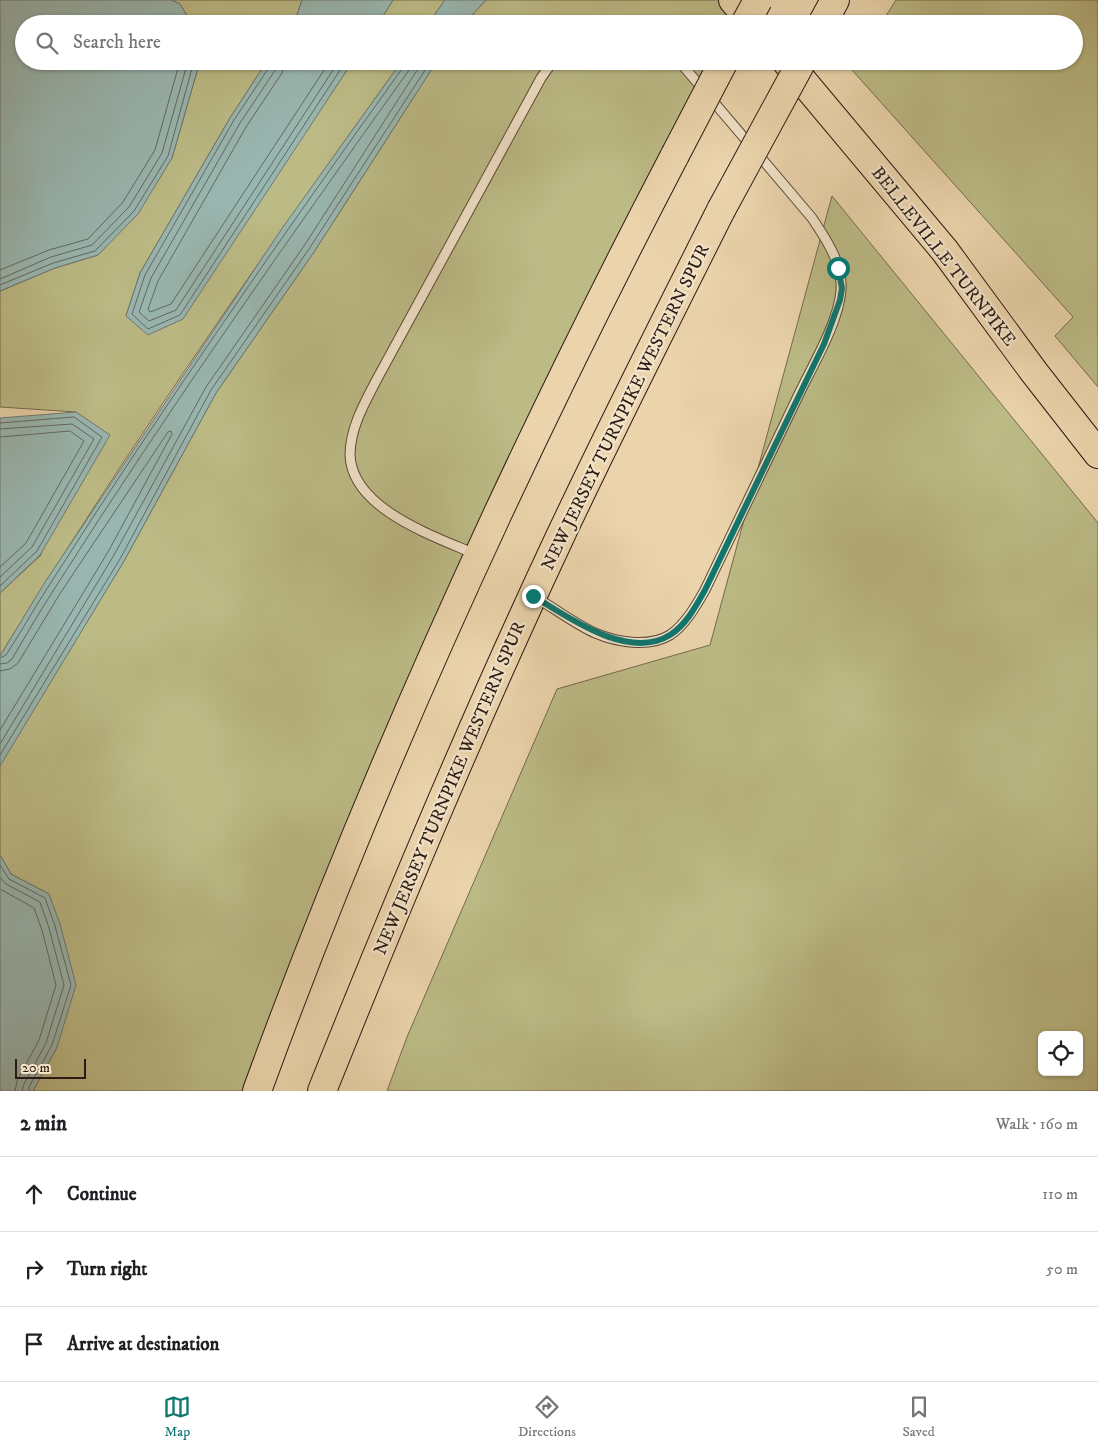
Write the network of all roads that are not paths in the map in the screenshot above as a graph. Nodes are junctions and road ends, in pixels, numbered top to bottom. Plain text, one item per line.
1 (733, 0) edge
2 (758, 0) edge
3 (835, 0) edge
4 (746, 15) edge
5 (750, 15) edge
6 (827, 15) edge
7 (546, 70) edge
8 (687, 70) edge
9 (719, 70) edge
10 (794, 70) edge
11 (797, 70) edge
12 (1098, 454) edge
13 (478, 556) junction
14 (533, 596) junction
15 (360, 998) junction
16 (257, 1091) edge
17 (322, 1091) edge
18 (340, 1091) edge

1 - 4 main road
2 - 5 main road, bridge
3 - 6 main road
7 - 13 lane
8 - 14 lane
9 - 13 main road, bridge
10 - 12 main road, BELLEVILLE TURNPIKE
11 - 14 main road, NEW JERSEY TURNPIKE WESTERN SPUR, bridge
13 - 16 main road
14 - 15 main road, NEW JERSEY TURNPIKE WESTERN SPUR
15 - 17 main road, NEW JERSEY TURNPIKE WESTERN SPUR
15 - 18 main road

